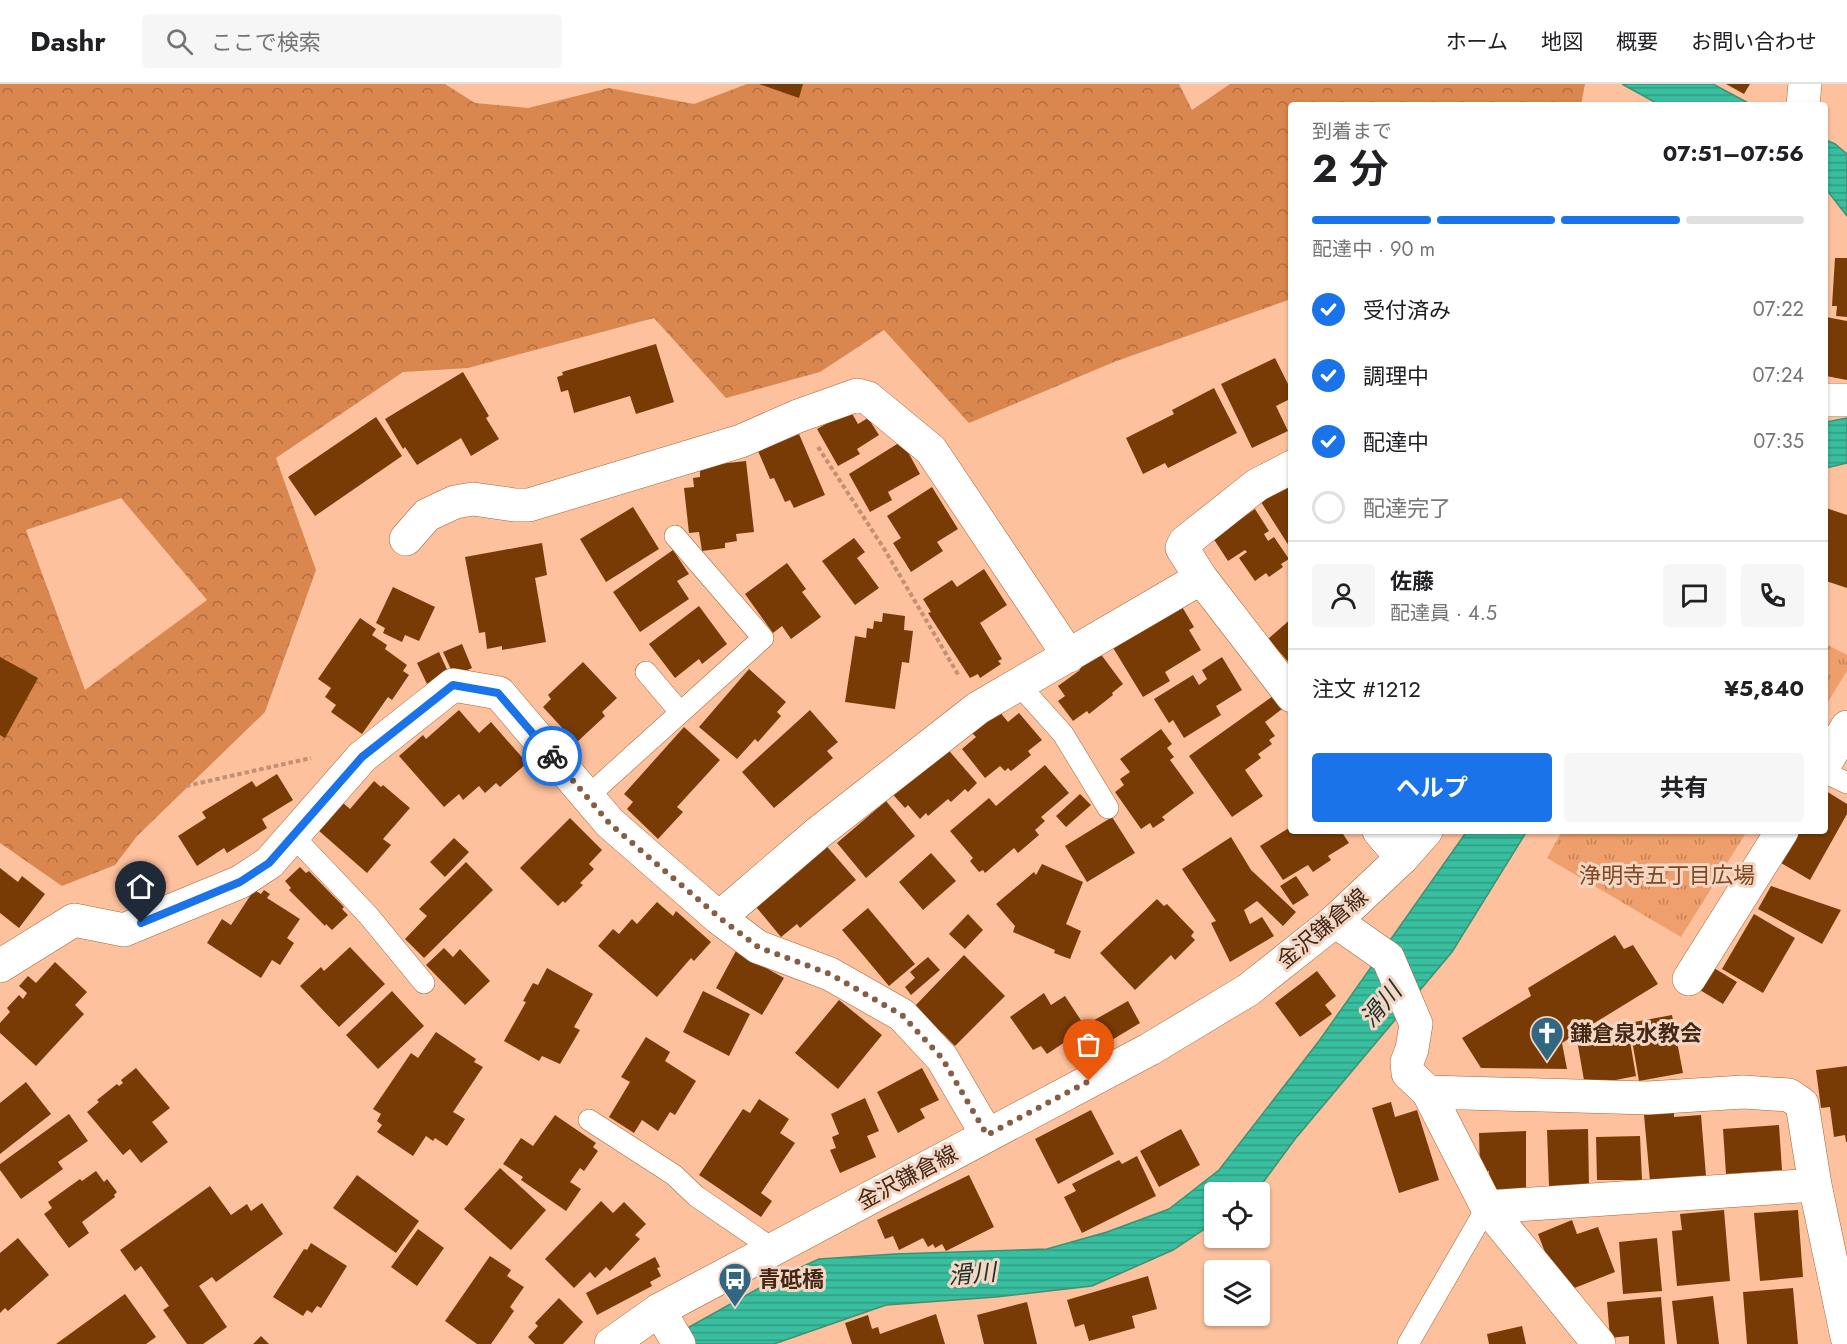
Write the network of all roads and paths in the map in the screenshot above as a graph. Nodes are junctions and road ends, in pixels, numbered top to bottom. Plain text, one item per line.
1 (1805, 84) edge
2 (1803, 102) edge
3 (1828, 400) edge
4 (1847, 400) edge
5 (798, 416) junction
6 (1288, 469) edge
7 (675, 536) dead end
8 (406, 539) dead end
9 (1201, 578) junction
10 (1069, 656) junction
11 (646, 672) dead end
12 (1018, 685) junction
13 (1288, 691) edge
14 (978, 708) junction
15 (680, 712) junction
16 (1847, 728) edge
17 (362, 757) junction
18 (1828, 759) edge
19 (1828, 774) edge
20 (1847, 783) edge
21 (186, 786) dead end
22 (587, 797) junction
23 (1108, 808) dead end
24 (1382, 834) edge
25 (1423, 834) edge
26 (1780, 834) edge
27 (293, 836) junction
28 (1402, 858) junction
29 (720, 918) junction
30 (1335, 921) junction
31 (0, 966) edge
32 (1689, 979) dead end
33 (424, 983) dead end
34 (1428, 1092) junction
35 (589, 1120) dead end
36 (987, 1135) junction
37 (1815, 1185) junction
38 (1487, 1207) junction
39 (773, 1249) junction
40 (670, 1328) edge
41 (1847, 1337) edge
42 (611, 1344) edge
43 (1408, 1344) edge
44 (1599, 1344) edge

1 - 2 street
3 - 4 street
5 - 8 street
5 - 10 street
5 - 14 path
6 - 9 street
7 - 15 lane
9 - 10 street
9 - 13 street
10 - 12 street
11 - 15 lane
12 - 14 street
12 - 23 lane
14 - 29 street
15 - 22 lane
16 - 18 street
17 - 21 path
17 - 22 street
17 - 27 street
19 - 20 lane
22 - 29 street
24 - 28 street
25 - 28 street, 金沢鎌倉線
26 - 32 street
27 - 31 street
27 - 33 lane
28 - 30 street, 金沢鎌倉線
29 - 36 street
30 - 34 street
30 - 36 street, 金沢鎌倉線
34 - 37 street
34 - 38 street
35 - 39 lane
36 - 39 street, 金沢鎌倉線
37 - 38 street
37 - 41 street
38 - 43 lane
38 - 44 street
39 - 40 street, 金沢鎌倉線
40 - 42 street, 金沢鎌倉線

